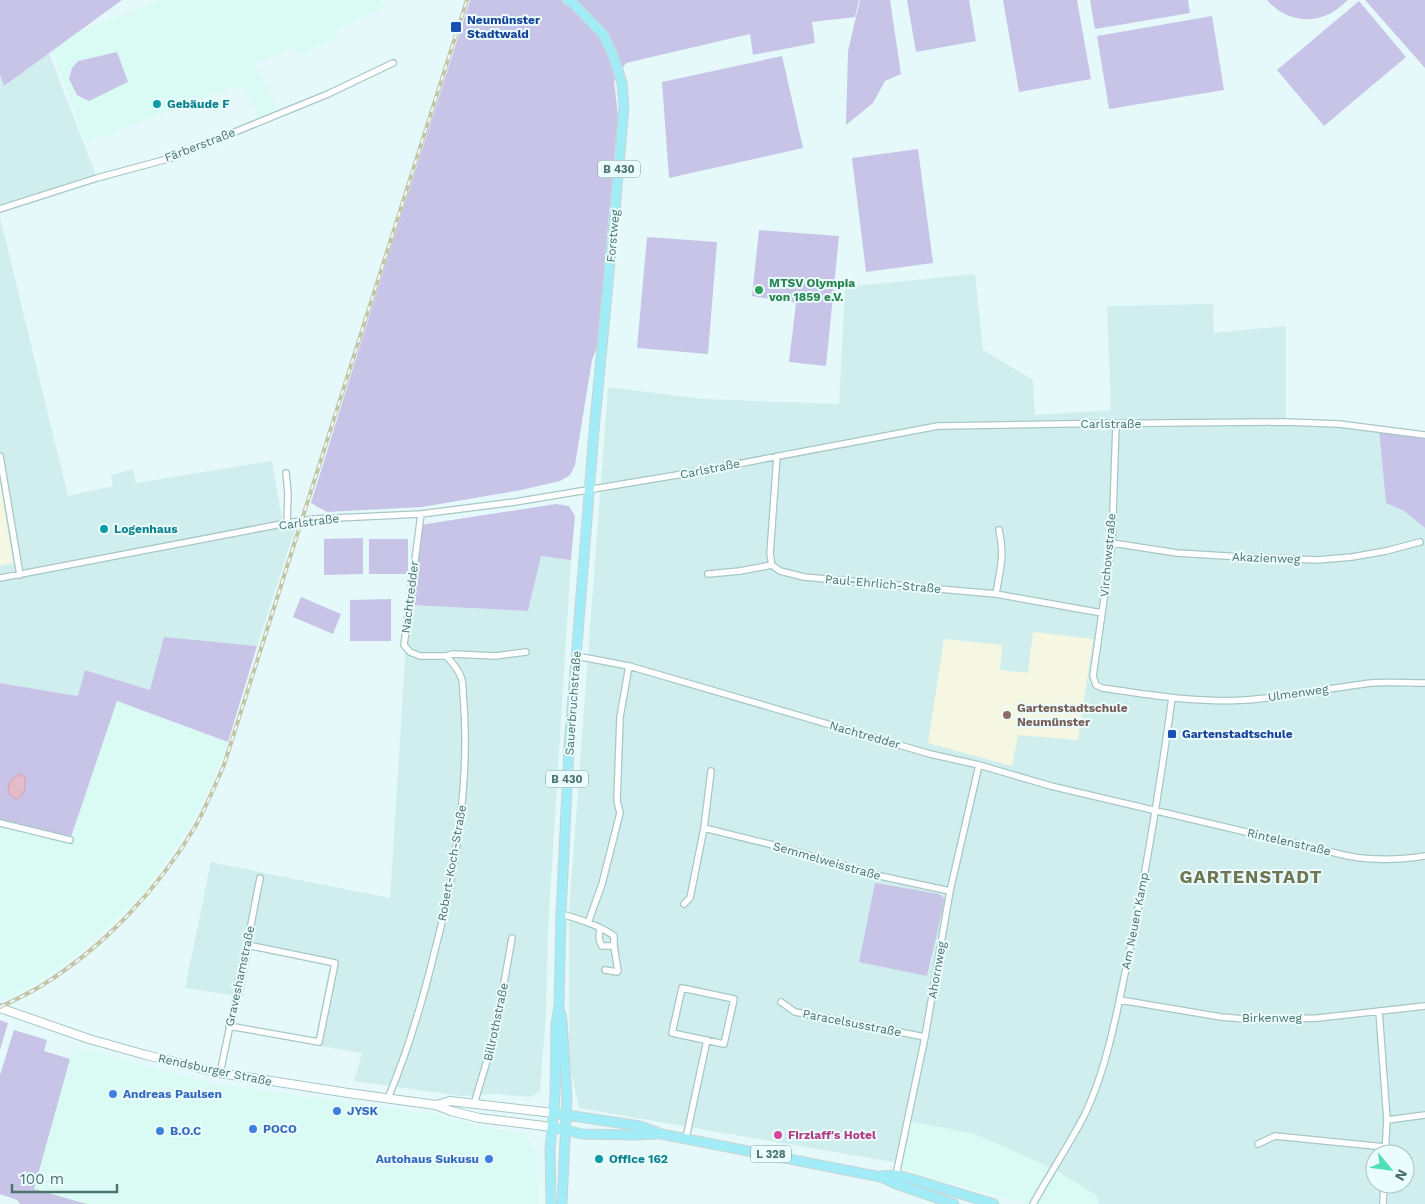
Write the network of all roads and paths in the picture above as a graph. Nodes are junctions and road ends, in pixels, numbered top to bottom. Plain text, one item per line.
1 (571, 1) edge
2 (393, 63) dead end
3 (0, 209) edge
4 (1116, 424) junction
5 (1425, 435) edge
6 (0, 456) edge
7 (777, 456) junction
8 (286, 473) dead end
9 (590, 490) junction
10 (422, 514) junction
11 (287, 523) junction
12 (999, 530) dead end
13 (1420, 542) dead end
14 (1112, 543) junction
15 (772, 565) junction
16 (20, 574) junction
17 (708, 574) dead end
18 (0, 578) edge
19 (996, 594) junction
20 (1102, 613) junction
21 (526, 652) dead end
22 (446, 656) junction
23 (576, 656) junction
24 (629, 666) junction
25 (1425, 684) edge
26 (1172, 698) junction
27 (979, 765) junction
28 (711, 771) dead end
29 (1155, 810) junction
30 (0, 824) edge
31 (704, 828) junction
32 (70, 840) dead end
33 (1425, 856) edge
34 (260, 878) dead end
35 (950, 891) junction
36 (684, 904) dead end
37 (561, 914) junction
38 (588, 924) junction
39 (600, 929) junction
40 (512, 938) dead end
41 (247, 945) junction
42 (614, 946) junction
43 (605, 970) dead end
44 (1120, 1000) junction
45 (781, 1002) dead end
46 (559, 1006) junction
47 (1425, 1006) edge
48 (0, 1008) edge
49 (1379, 1011) junction
50 (229, 1026) junction
51 (925, 1037) junction
52 (707, 1040) junction
53 (220, 1073) junction
54 (388, 1098) junction
55 (474, 1104) junction
56 (436, 1105) junction
57 (553, 1113) junction
58 (567, 1115) junction
59 (1425, 1115) edge
60 (1386, 1120) junction
61 (552, 1127) junction
62 (566, 1131) junction
63 (661, 1134) junction
64 (686, 1138) junction
65 (1258, 1144) dead end
66 (1385, 1144) edge
67 (1365, 1145) edge
68 (896, 1175) junction
69 (881, 1176) junction
70 (920, 1181) junction
71 (948, 1190) junction
72 (929, 1195) junction
73 (551, 1204) edge
74 (562, 1204) edge
75 (926, 1204) edge
76 (954, 1204) edge
77 (994, 1204) edge
78 (1033, 1204) edge

1 - 9 main road, Forstweg / B 430
2 - 3 street, Färberstraße
4 - 5 street, Carlstraße
4 - 7 street, Carlstraße
4 - 14 street, Virchowstraße
6 - 16 street
7 - 9 street, Carlstraße
7 - 15 street
8 - 11 street
9 - 10 street, Carlstraße
9 - 23 main road, Sauerbruchstraße / B 430
10 - 11 street, Carlstraße
10 - 22 street, Nachtredder
11 - 16 street, Carlstraße
12 - 19 street
13 - 14 street, Akazienweg
14 - 20 street, Virchowstraße
15 - 17 street
15 - 19 street, Paul-Ehrlich-Straße
16 - 18 street, Carlstraße
19 - 20 street, Paul-Ehrlich-Straße
20 - 26 street, Virchowstraße
21 - 22 street, Nachtredder
22 - 54 street, Robert-Koch-Straße
23 - 24 street, Nachtredder
23 - 37 main road, Sauerbruchstraße / B 430
24 - 27 street, Nachtredder
24 - 38 street
25 - 26 street, Ulmenweg
26 - 29 street, Am Neuen Kamp
27 - 29 street, Nachtredder
27 - 35 street, Ahornweg
28 - 31 street
29 - 33 street, Rintelenstraße
29 - 44 street, Am Neuen Kamp
30 - 32 street
31 - 35 street, Semmelweisstraße
31 - 36 street
34 - 41 street, Graveshamstraße
35 - 51 street, Ahornweg
37 - 38 street
37 - 46 main road, Sauerbruchstraße / B 430
38 - 39 street
39 - 42 street
39 - 42 street
40 - 55 street, Billrothstraße
41 - 50 street, Graveshamstraße
41 - 50 street
42 - 43 street
44 - 49 street, Birkenweg
44 - 78 street, Am Neuen Kamp
45 - 51 street, Paracelsusstraße
46 - 57 main road, Sauerbruchstraße / B 430
46 - 58 main road, Sauerbruchstraße / B 430
47 - 49 street, Birkenweg
48 - 53 street, Rendsburger Straße
49 - 60 street
50 - 53 street, Graveshamstraße
51 - 68 street, Ahornweg
52 - 52 street
52 - 64 street
53 - 54 street, Rendsburger Straße
54 - 56 street, Rendsburger Straße
55 - 56 street, Rendsburger Straße
55 - 57 street, Rendsburger Straße
56 - 61 street, Rendsburger Straße
57 - 58 main road, Rendsburger Straße / L 328
57 - 61 main road, B 430
58 - 62 main road, B 430
58 - 63 main road, Rendsburger Straße / L 328
59 - 60 street
60 - 66 street
61 - 62 main road, Rendsburger Straße / L 328
61 - 73 main road, B 430
62 - 63 main road, Rendsburger Straße / L 328
62 - 74 main road, B 430
63 - 64 main road, Rendsburger Straße / L 328
64 - 69 main road, Rendsburger Straße / L 328
65 - 67 street
68 - 69 main road, Rendsburger Straße / L 328
68 - 70 main road, Rendsburger Straße / L 328
69 - 72 main road, Rendsburger Straße / L 328
70 - 71 main road, Rendsburger Straße / L 328
70 - 72 street
71 - 72 street
71 - 77 main road, Rendsburger Straße / L 328
72 - 75 street
72 - 76 main road, Rendsburger Straße / L 328

